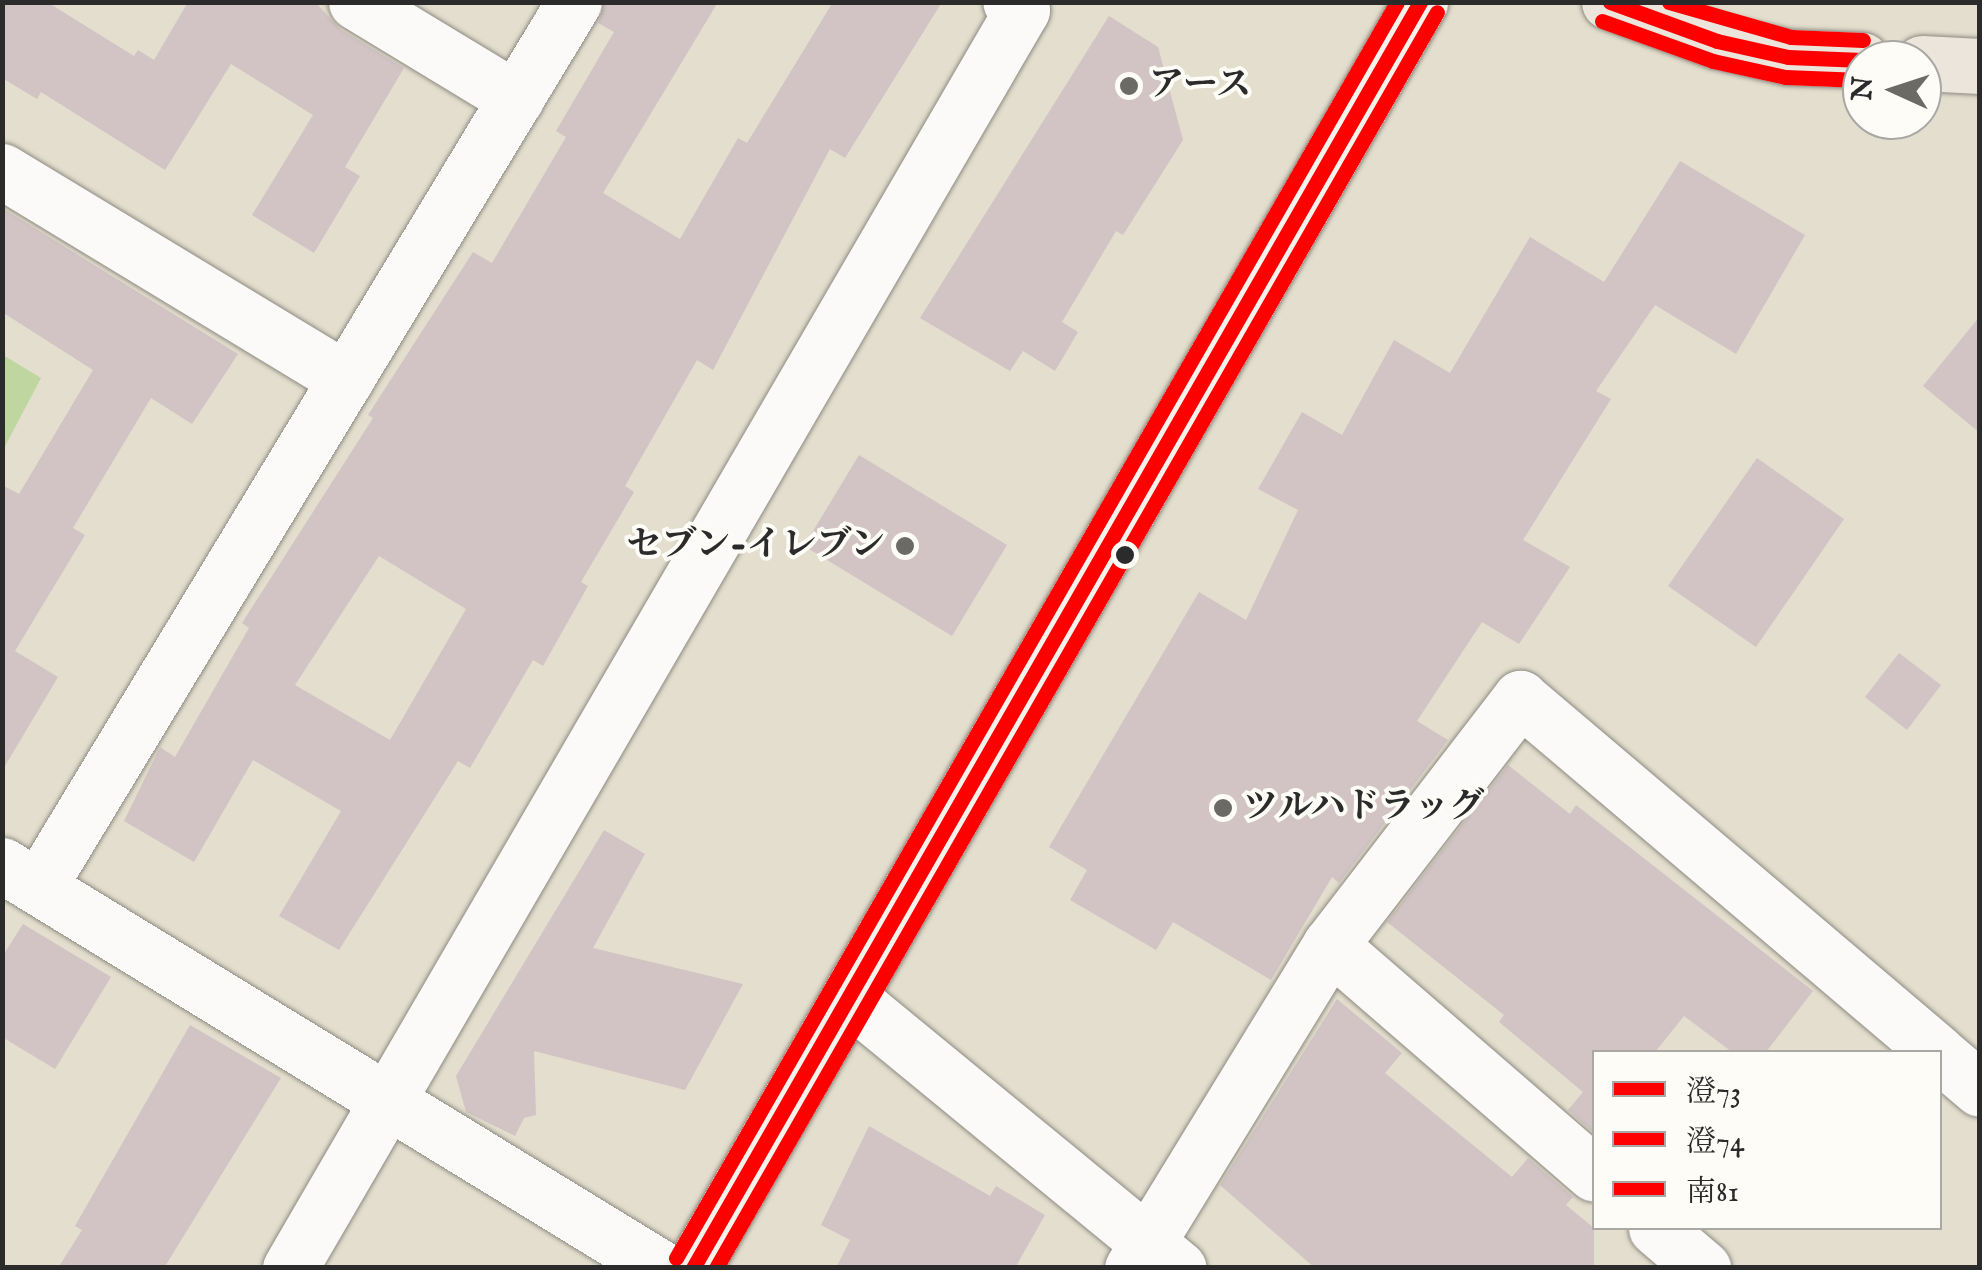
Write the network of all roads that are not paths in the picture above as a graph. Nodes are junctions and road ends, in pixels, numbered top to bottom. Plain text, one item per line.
1 (356, 2) edge
2 (574, 2) edge
3 (1010, 2) edge
4 (1420, 2) edge
5 (1609, 2) edge
6 (1842, 59) edge
7 (1942, 64) edge
8 (1980, 66) edge
9 (516, 99) junction
10 (2, 172) edge
11 (346, 379) junction
12 (16, 882) edge
13 (1330, 945) junction
14 (851, 999) junction
15 (1933, 1050) edge
16 (1942, 1057) edge
17 (1980, 1089) edge
18 (391, 1098) junction
19 (1592, 1172) edge
20 (1658, 1230) edge
21 (1153, 1259) edge
22 (290, 1268) edge
23 (661, 1268) edge
24 (693, 1268) edge
25 (1703, 1268) edge

1 - 9 street
2 - 9 street
3 - 18 street
4 - 14 street
5 - 6 main road
7 - 8 main road
9 - 11 street
10 - 11 street
11 - 12 street
12 - 18 street
13 - 15 street
13 - 19 street
13 - 21 street
14 - 21 street
14 - 24 street
16 - 17 street
18 - 22 street
18 - 23 street
20 - 25 street

